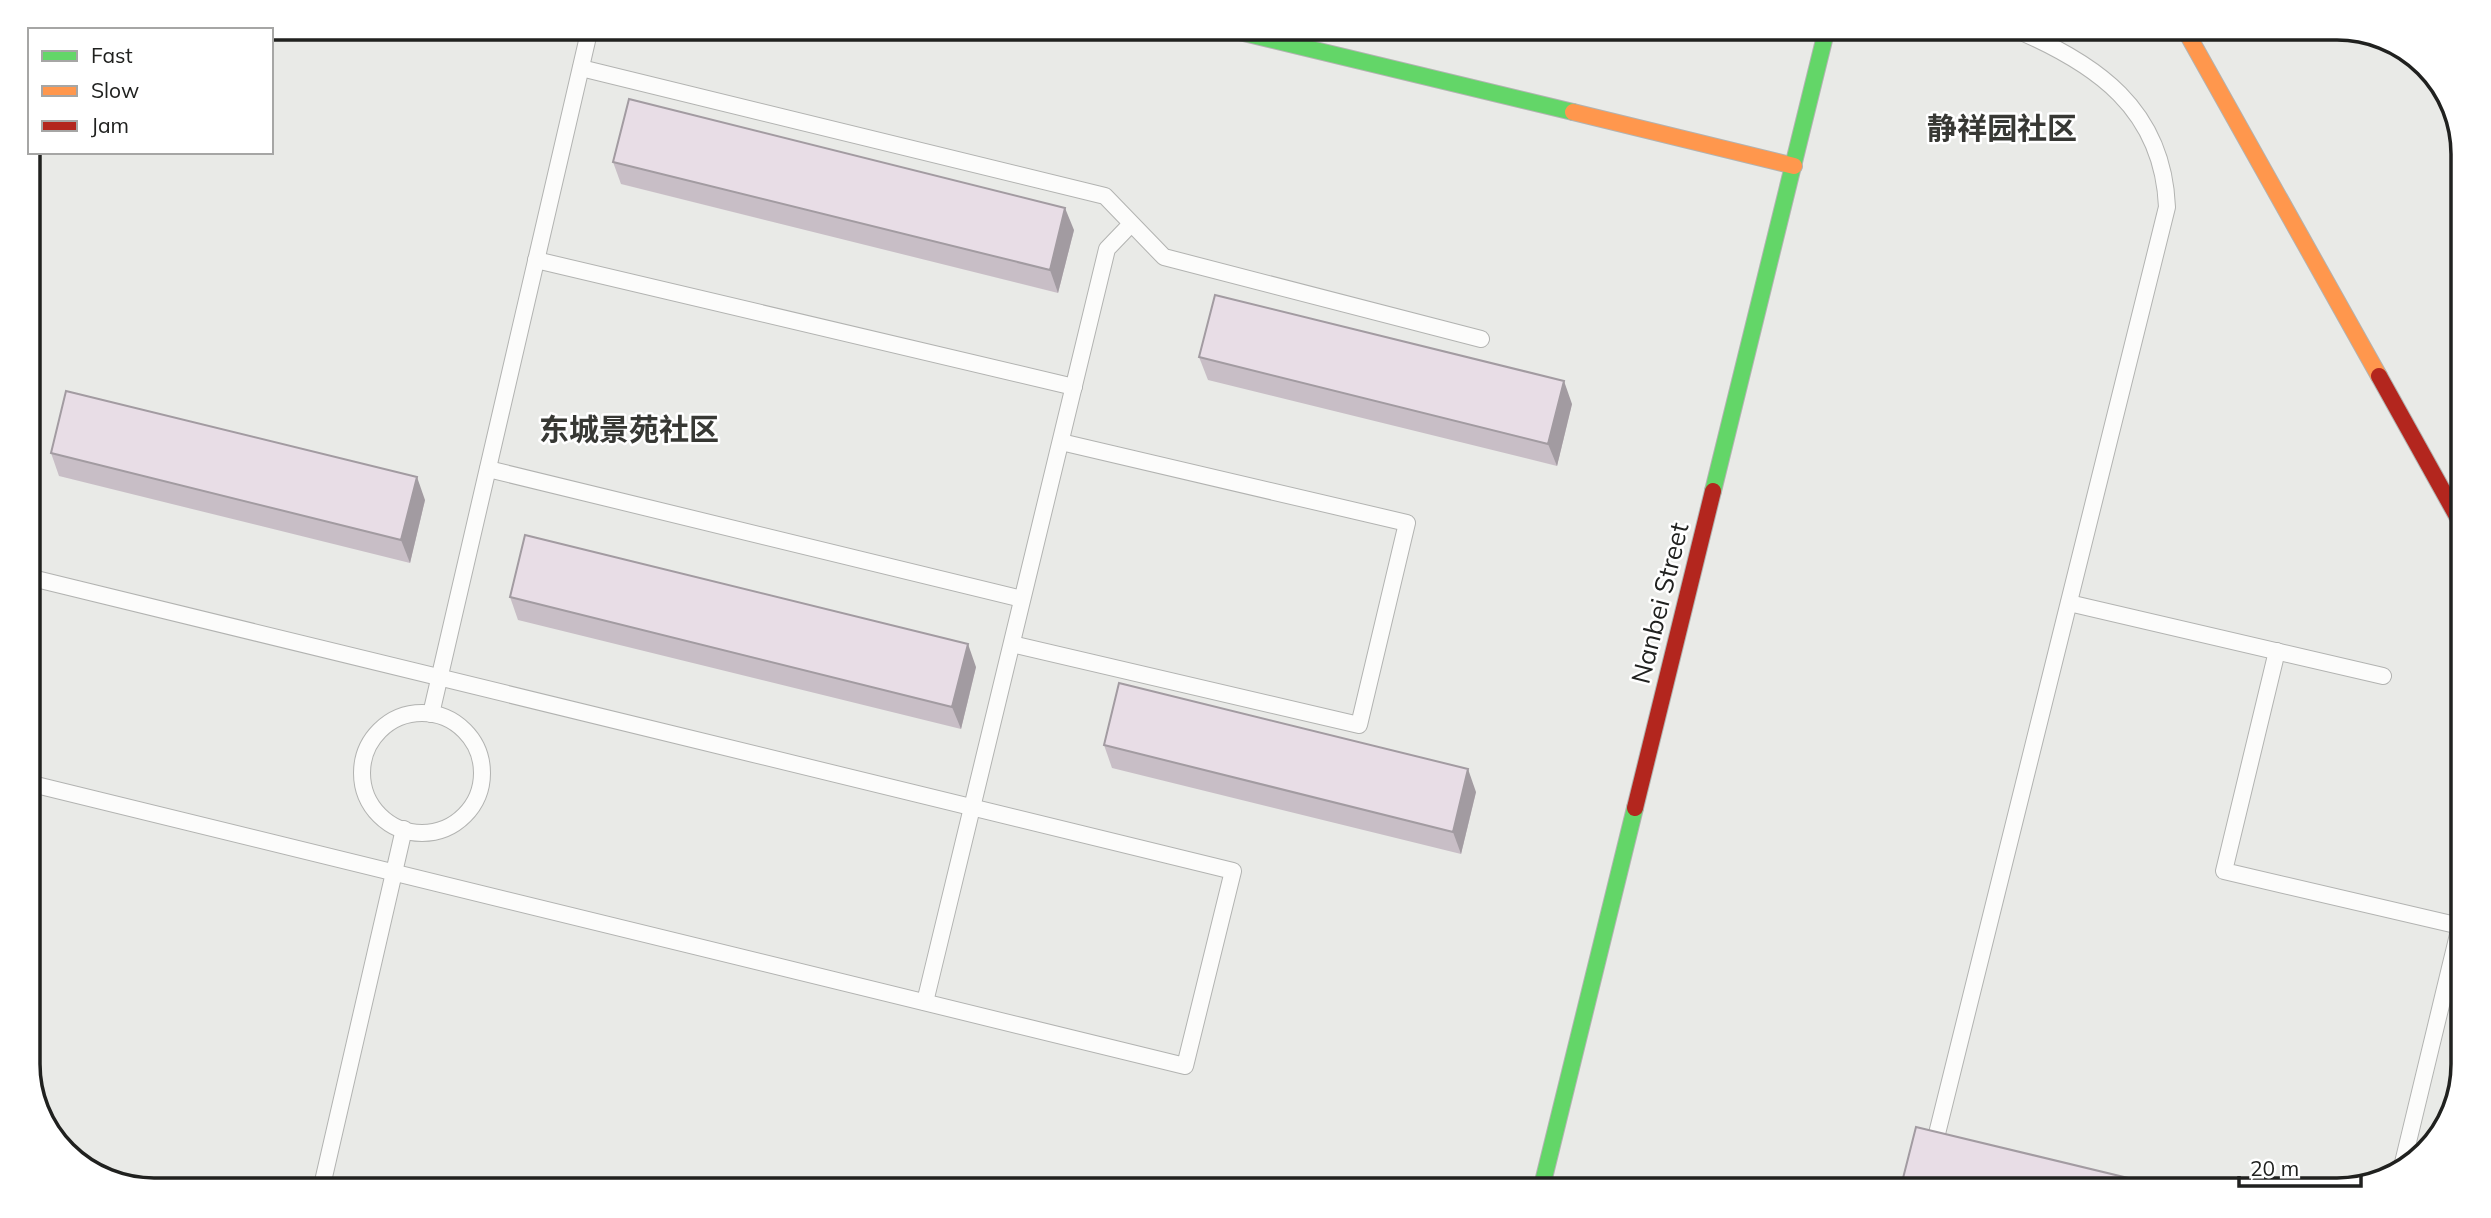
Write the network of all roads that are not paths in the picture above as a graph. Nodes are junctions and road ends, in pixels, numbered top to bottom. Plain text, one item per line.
1 (587, 40) edge
2 (1273, 40) edge
3 (1824, 40) edge
4 (2042, 40) edge
5 (2191, 40) edge
6 (581, 68) junction
7 (1794, 166) junction
8 (1131, 223) junction
9 (536, 260) junction
10 (1481, 339) dead end
11 (1074, 387) junction
12 (1061, 442) junction
13 (488, 469) junction
14 (2451, 506) edge
15 (40, 580) edge
16 (1022, 599) junction
17 (2069, 603) junction
18 (1012, 644) junction
19 (2277, 651) junction
20 (2383, 676) dead end
21 (431, 714) junction
22 (40, 786) edge
23 (404, 830) junction
24 (2451, 918) edge
25 (2451, 965) edge
26 (925, 1002) junction
27 (2405, 1155) edge
28 (324, 1178) edge
29 (1544, 1178) edge
30 (1926, 1178) edge

1 - 6 lane
2 - 7 street
3 - 7 street, Nanbei Street
4 - 17 lane
5 - 14 street
6 - 8 lane
6 - 9 lane
7 - 29 street, Nanbei Street
8 - 10 lane
8 - 11 lane
9 - 11 lane
9 - 13 lane
11 - 12 lane
12 - 16 lane
12 - 18 lane
13 - 16 lane
13 - 21 lane
15 - 26 lane
16 - 18 lane
17 - 19 lane
17 - 30 lane
18 - 26 lane
19 - 20 lane
19 - 24 lane
21 - 23 lane
21 - 23 lane
22 - 26 lane
23 - 28 lane
25 - 27 lane

